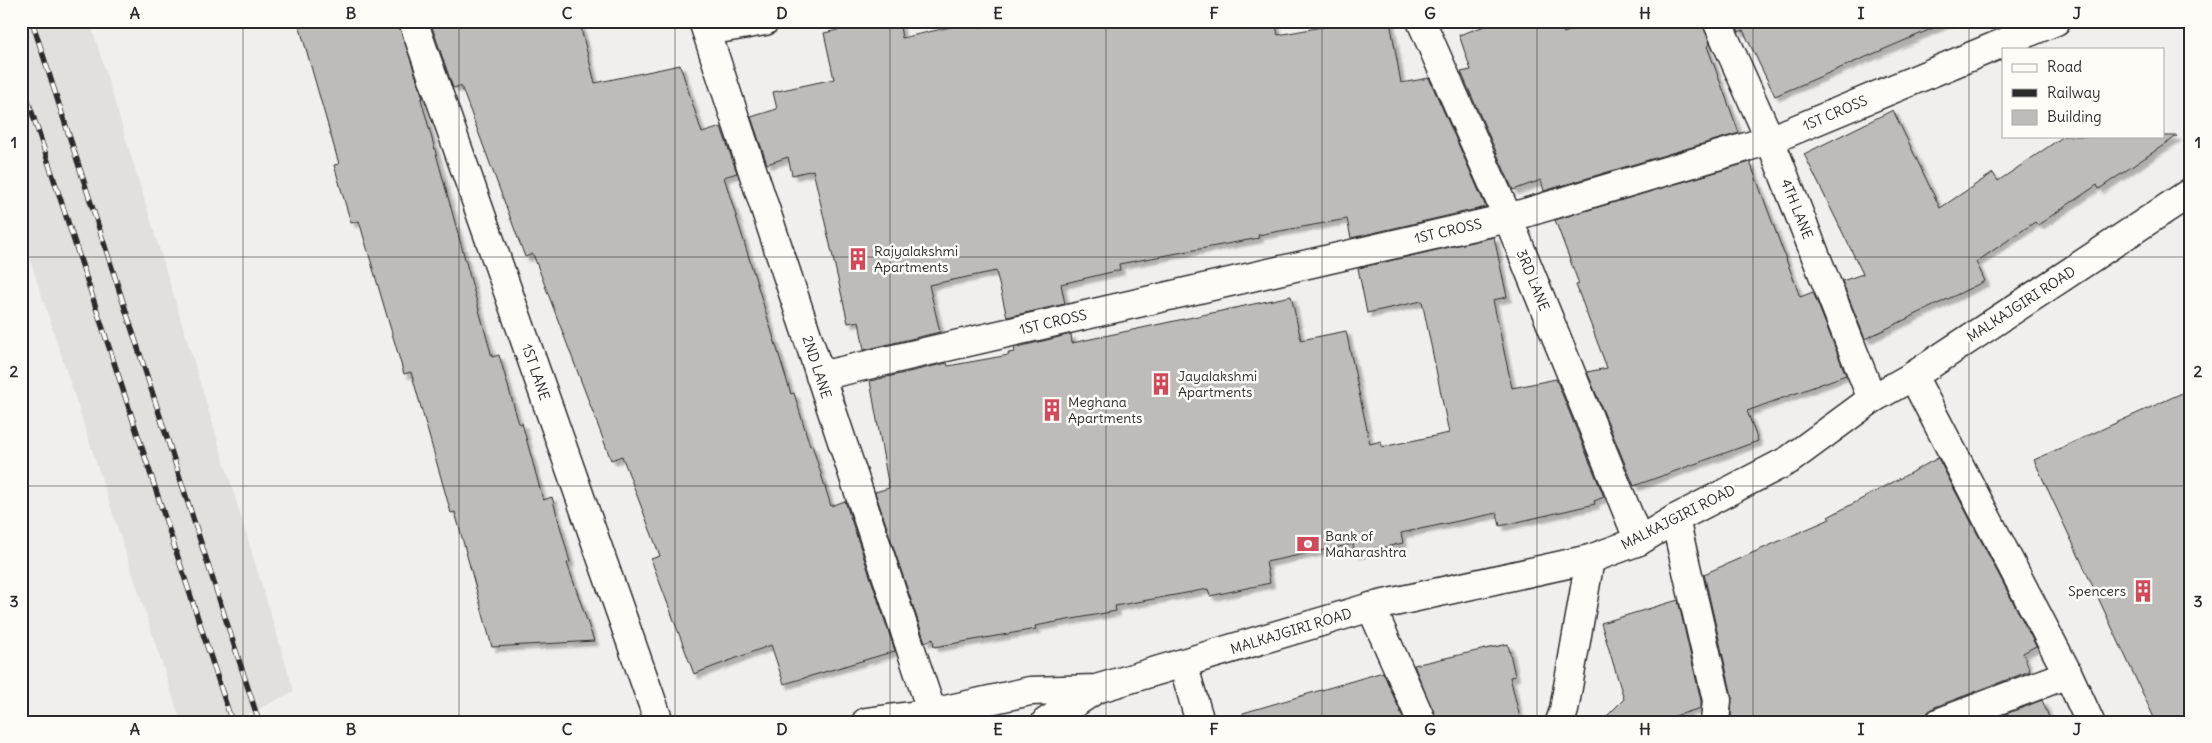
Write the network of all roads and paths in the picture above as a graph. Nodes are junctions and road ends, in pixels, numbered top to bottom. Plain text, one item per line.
1 (413, 21) edge
2 (765, 21) edge
3 (1421, 21) edge
4 (1717, 21) edge
5 (2056, 21) edge
6 (705, 26) edge
7 (1770, 140) junction
8 (2191, 192) edge
9 (1508, 218) junction
10 (820, 376) junction
11 (1913, 376) junction
12 (1872, 399) junction
13 (1675, 519) junction
14 (1639, 541) junction
15 (1590, 559) junction
16 (1371, 607) junction
17 (1183, 664) junction
18 (2068, 674) junction
19 (1096, 689) junction
20 (932, 713) junction
21 (659, 722) edge
22 (866, 722) edge
23 (1046, 722) edge
24 (1200, 722) edge
25 (1422, 722) edge
26 (1560, 722) edge
27 (1715, 722) edge
28 (1940, 722) edge
29 (2090, 722) edge

1 - 21 street, 1ST LANE
2 - 6 street
3 - 9 street, 3RD LANE
4 - 7 street, 4TH LANE
5 - 7 street, 1ST CROSS
6 - 10 street, 2ND LANE
7 - 9 street, 1ST CROSS
7 - 12 street, 4TH LANE
8 - 11 street, MALKAJGIRI ROAD
9 - 10 street, 1ST CROSS
9 - 14 street, 3RD LANE
10 - 20 street, 2ND LANE
11 - 12 street, MALKAJGIRI ROAD
11 - 18 street
12 - 13 street, MALKAJGIRI ROAD
13 - 14 street, MALKAJGIRI ROAD
13 - 27 street
14 - 15 street, MALKAJGIRI ROAD
15 - 16 street, MALKAJGIRI ROAD
15 - 26 street
16 - 17 street, MALKAJGIRI ROAD
16 - 25 street
17 - 19 street, MALKAJGIRI ROAD
17 - 24 street
18 - 28 street
18 - 29 street
19 - 20 street, MALKAJGIRI ROAD
19 - 23 street, MALKAJGIRI ROAD
20 - 22 street, MALKAJGIRI ROAD

